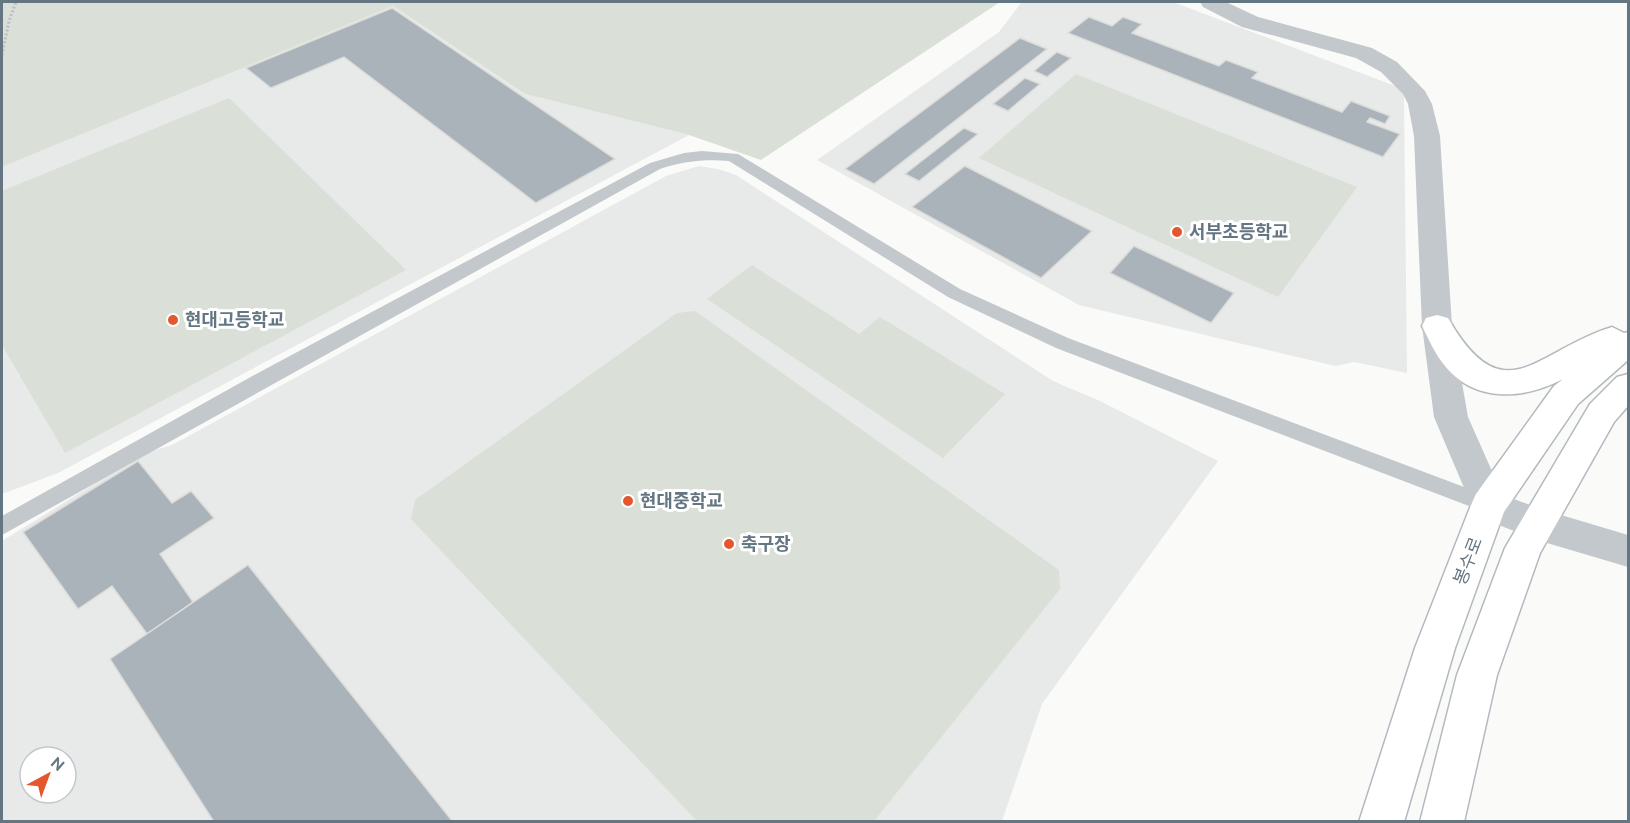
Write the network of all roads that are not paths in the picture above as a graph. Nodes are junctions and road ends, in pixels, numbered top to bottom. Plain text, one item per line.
1 (1211, 2) edge
2 (1437, 326) junction
3 (1629, 334) edge
4 (1629, 343) edge
5 (1629, 386) edge
6 (1489, 505) junction
7 (1537, 524) junction
8 (2, 526) edge
9 (1629, 551) edge
10 (1381, 822) edge
11 (1442, 822) edge

1 - 2 street
2 - 3 main road
2 - 6 street
4 - 6 main road, 봉수로
5 - 7 main road
6 - 7 street
6 - 8 lane
6 - 10 main road, 봉수로
7 - 9 street
7 - 11 main road

